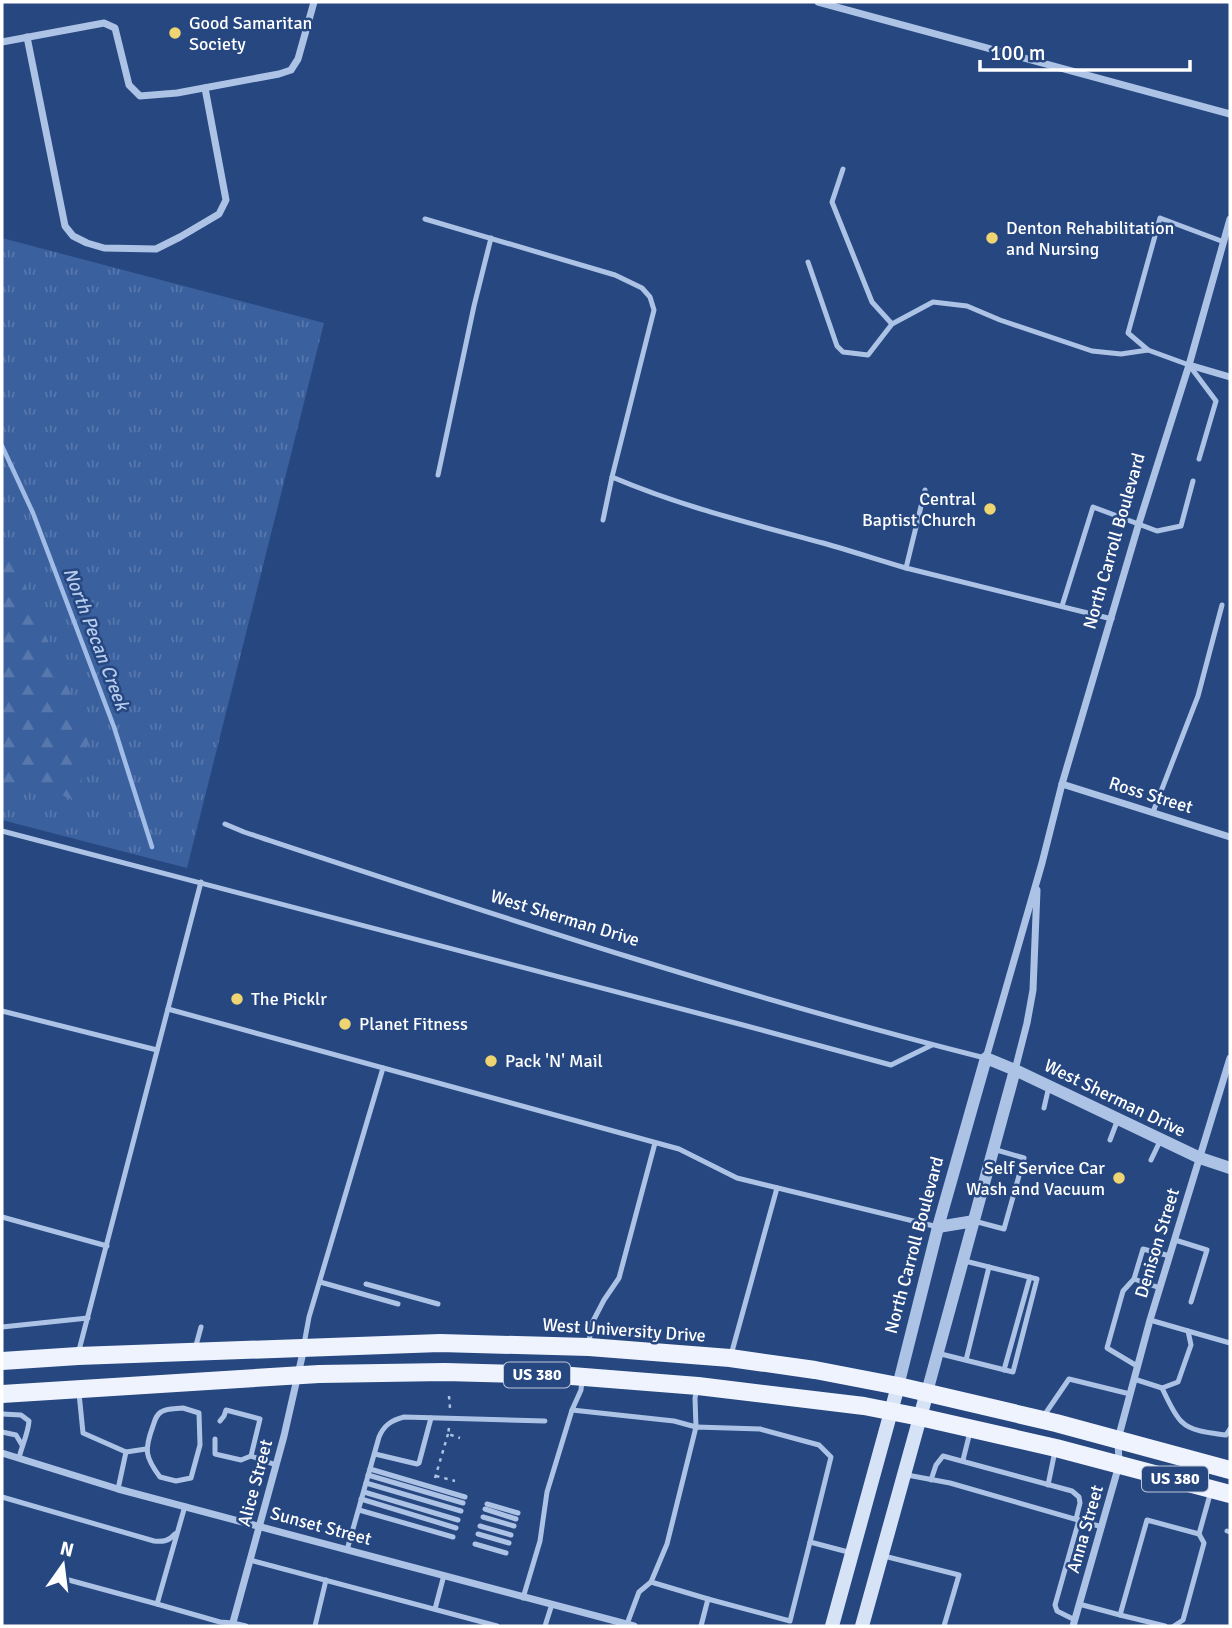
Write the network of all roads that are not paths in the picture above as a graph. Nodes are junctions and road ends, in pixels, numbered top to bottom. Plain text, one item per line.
1 (314, 2) edge
2 (818, 2) edge
3 (27, 37) junction
4 (2, 42) edge
5 (205, 88) junction
6 (1230, 114) edge
7 (843, 169) dead end
8 (425, 219) dead end
9 (1230, 219) edge
10 (491, 238) junction
11 (1224, 242) junction
12 (808, 262) dead end
13 (892, 324) junction
14 (1148, 350) junction
15 (1189, 365) junction
16 (1230, 377) edge
17 (1199, 459) dead end
18 (439, 475) dead end
19 (612, 477) junction
20 (1193, 481) dead end
21 (925, 490) dead end
22 (603, 520) dead end
23 (1139, 523) junction
24 (906, 568) junction
25 (1222, 605) dead end
26 (1062, 606) junction
27 (1112, 619) junction
28 (1062, 784) junction
29 (1153, 812) junction
30 (225, 824) dead end
31 (2, 831) edge
32 (1230, 836) edge
33 (1038, 875) junction
34 (201, 882) junction
35 (168, 1009) junction
36 (2, 1011) edge
37 (932, 1045) junction
38 (158, 1050) junction
39 (986, 1058) junction
40 (1230, 1058) edge
41 (383, 1068) junction
42 (1015, 1070) junction
43 (1049, 1086) junction
44 (1044, 1108) dead end
45 (1118, 1119) junction
46 (1161, 1139) junction
47 (1111, 1140) dead end
48 (655, 1143) junction
49 (993, 1149) junction
50 (1200, 1158) junction
51 (1151, 1160) dead end
52 (1230, 1168) edge
53 (777, 1188) junction
54 (2, 1217) edge
55 (974, 1221) junction
56 (938, 1227) junction
57 (1175, 1240) junction
58 (107, 1246) junction
59 (1170, 1256) junction
60 (963, 1261) junction
61 (989, 1267) junction
62 (1133, 1279) junction
63 (320, 1282) junction
64 (366, 1284) dead end
65 (1160, 1287) junction
66 (1191, 1302) dead end
67 (398, 1304) dead end
68 (438, 1304) dead end
69 (88, 1318) junction
70 (1150, 1320) junction
71 (2, 1327) edge
72 (201, 1327) dead end
73 (1188, 1331) junction
74 (1230, 1343) edge
75 (589, 1347) junction
76 (304, 1348) junction
77 (194, 1352) junction
78 (937, 1353) junction
79 (78, 1356) junction
80 (730, 1358) junction
81 (966, 1360) junction
82 (2, 1361) edge
83 (1137, 1366) junction
84 (297, 1377) junction
85 (583, 1377) junction
86 (1134, 1380) junction
87 (698, 1385) junction
88 (898, 1386) junction
89 (1162, 1388) junction
90 (78, 1390) junction
91 (927, 1392) junction
92 (2, 1394) edge
93 (1130, 1394) junction
94 (572, 1410) junction
95 (891, 1412) junction
96 (2, 1414) edge
97 (431, 1418) junction
98 (920, 1418) junction
99 (224, 1420) dead end
100 (1041, 1420) junction
101 (545, 1421) dead end
102 (696, 1427) junction
103 (971, 1429) junction
104 (1230, 1429) edge
105 (2, 1432) edge
106 (215, 1439) dead end
107 (1118, 1439) junction
108 (222, 1441) dead end
109 (22, 1445) junction
110 (216, 1448) junction
111 (1055, 1448) junction
112 (146, 1449) junction
113 (126, 1452) junction
114 (2, 1453) edge
115 (374, 1454) junction
116 (251, 1456) junction
117 (19, 1458) junction
118 (963, 1460) junction
119 (276, 1465) junction
120 (1119, 1465) junction
121 (1230, 1470) edge
122 (369, 1472) junction
123 (904, 1475) junction
124 (930, 1480) junction
125 (366, 1483) junction
126 (1048, 1485) junction
127 (118, 1489) junction
128 (1211, 1489) junction
129 (364, 1492) junction
130 (1230, 1494) edge
131 (2, 1497) edge
132 (361, 1499) junction
133 (464, 1500) dead end
134 (185, 1506) junction
135 (486, 1506) dead end
136 (359, 1510) junction
137 (461, 1511) dead end
138 (517, 1516) dead end
139 (483, 1517) dead end
140 (458, 1520) dead end
141 (1077, 1520) junction
142 (259, 1526) junction
143 (480, 1526) dead end
144 (514, 1526) dead end
145 (1102, 1527) junction
146 (456, 1528) dead end
147 (177, 1532) junction
148 (478, 1534) dead end
149 (1199, 1534) junction
150 (511, 1535) dead end
151 (453, 1537) dead end
152 (810, 1542) junction
153 (509, 1543) dead end
154 (475, 1544) dead end
155 (347, 1549) junction
156 (506, 1553) dead end
157 (852, 1553) junction
158 (881, 1555) junction
159 (250, 1560) junction
160 (444, 1576) junction
161 (65, 1579) dead end
162 (326, 1580) junction
163 (652, 1582) junction
164 (523, 1598) junction
165 (708, 1599) junction
166 (157, 1604) junction
167 (552, 1604) junction
168 (1079, 1604) junction
169 (435, 1609) junction
170 (1119, 1615) junction
171 (1074, 1623) edge
172 (232, 1624) edge
173 (630, 1625) edge
174 (246, 1626) edge
175 (314, 1626) edge
176 (497, 1626) edge
177 (545, 1626) edge
178 (701, 1626) edge
179 (832, 1626) edge
180 (862, 1626) edge
181 (944, 1626) edge
182 (1165, 1626) edge
183 (1174, 1626) edge

1 - 5 street
2 - 6 street
3 - 4 street
3 - 5 street
3 - 5 street
7 - 13 lane
8 - 10 lane
9 - 11 street, North Carroll Boulevard
10 - 18 lane
10 - 19 lane
11 - 14 lane
11 - 15 street, North Carroll Boulevard
12 - 13 lane
13 - 14 lane
14 - 15 lane
15 - 16 street
15 - 17 lane
15 - 23 street, North Carroll Boulevard
19 - 22 lane
19 - 24 lane
20 - 23 lane
21 - 24 lane
23 - 26 lane
23 - 27 street, North Carroll Boulevard
24 - 26 lane
25 - 29 lane
26 - 27 lane
27 - 28 street, North Carroll Boulevard
28 - 29 street, Ross Street
28 - 33 street, North Carroll Boulevard
29 - 32 street, Ross Street
30 - 37 lane, West Sherman Drive
31 - 34 lane
33 - 39 street, North Carroll Boulevard
33 - 42 street, North Carroll Boulevard
34 - 35 lane
34 - 37 lane
35 - 38 lane
35 - 41 lane
36 - 38 lane
37 - 39 lane, West Sherman Drive
38 - 58 lane
39 - 42 street, West Sherman Drive
39 - 56 street, North Carroll Boulevard
40 - 50 street, Denison Street
41 - 48 lane
41 - 63 lane
42 - 43 street, West Sherman Drive
42 - 49 street, North Carroll Boulevard
43 - 44 lane
43 - 45 street, West Sherman Drive
45 - 46 street, West Sherman Drive
45 - 47 lane
46 - 50 street, West Sherman Drive
46 - 51 lane
48 - 53 lane
48 - 75 lane
49 - 55 street, North Carroll Boulevard
49 - 55 lane
50 - 52 street, West Sherman Drive
50 - 57 street, Denison Street
53 - 56 lane
53 - 80 lane
54 - 58 lane
55 - 56 street
55 - 60 street, North Carroll Boulevard
56 - 88 street, North Carroll Boulevard
57 - 59 street, Denison Street
57 - 66 lane
58 - 69 lane
59 - 62 lane
59 - 65 street, Denison Street
60 - 61 lane
60 - 78 street, North Carroll Boulevard
61 - 81 lane
61 - 81 lane
62 - 65 lane
62 - 83 lane
63 - 67 lane
63 - 76 lane
64 - 68 lane
65 - 70 street, Denison Street
69 - 71 lane
69 - 79 lane
70 - 73 lane
70 - 83 street, Denison Street
72 - 77 lane
73 - 74 lane
73 - 89 lane
75 - 76 main road, West University Drive / US 380
75 - 80 main road, West University Drive / US 380
76 - 77 main road, West University Drive / US 380
76 - 84 street, Alice Street
77 - 79 main road, West University Drive / US 380
78 - 81 lane
78 - 91 street, North Carroll Boulevard
79 - 82 main road, West University Drive / US 380
80 - 88 main road, West University Drive / US 380
83 - 86 street, Denison Street
84 - 85 main road, US 380
84 - 90 main road, US 380
84 - 119 street, Alice Street
85 - 87 main road, US 380
85 - 94 lane
86 - 89 lane
86 - 93 street, Denison Street
87 - 95 main road, US 380
87 - 102 lane
88 - 91 main road, West University Drive / US 380
88 - 95 main road, North Carroll Boulevard
89 - 104 lane
90 - 92 main road, US 380
90 - 113 lane
91 - 98 main road, North Carroll Boulevard
91 - 100 main road, West University Drive / US 380
93 - 100 lane
93 - 107 street, Denison Street
94 - 102 lane
94 - 164 lane
95 - 98 main road, US 380
95 - 157 main road, North Carroll Boulevard
96 - 109 lane
97 - 101 lane
97 - 115 lane
97 - 115 lane
98 - 103 main road, US 380
98 - 123 main road, North Carroll Boulevard
99 - 116 lane
100 - 107 main road, West University Drive / US 380
102 - 152 lane
102 - 163 lane
103 - 111 main road, US 380
103 - 118 lane
105 - 109 lane
106 - 110 lane
107 - 120 street, Anna Street
107 - 121 main road, West University Drive / US 380
108 - 110 lane
109 - 117 lane
110 - 116 lane
111 - 120 main road, US 380
111 - 126 lane
112 - 112 lane
112 - 113 lane
113 - 127 lane
114 - 117 street, Sunset Street
115 - 122 lane
116 - 119 lane
117 - 127 street, Sunset Street
118 - 124 lane
118 - 126 lane
119 - 142 street, Alice Street
120 - 128 main road, US 380
120 - 145 street, Anna Street
122 - 125 lane
122 - 133 lane
123 - 124 lane
123 - 158 main road, North Carroll Boulevard
124 - 141 lane
125 - 129 lane
125 - 137 lane
126 - 141 lane
127 - 134 street, Sunset Street
128 - 130 main road, US 380
128 - 149 lane
129 - 132 lane
129 - 140 lane
131 - 147 lane
132 - 136 lane
132 - 146 lane
134 - 142 street, Sunset Street
134 - 147 lane
135 - 138 lane
136 - 151 lane
136 - 155 lane
139 - 144 lane
141 - 145 lane
141 - 171 lane
142 - 155 street, Sunset Street
142 - 159 street, Alice Street
143 - 150 lane
145 - 168 street, Anna Street
147 - 166 lane
148 - 153 lane
149 - 170 lane
149 - 183 lane
152 - 157 lane
152 - 165 lane
154 - 156 lane
155 - 160 street, Sunset Street
157 - 179 main road, North Carroll Boulevard
158 - 180 main road, North Carroll Boulevard
158 - 181 lane
159 - 162 lane
159 - 172 street, Alice Street
160 - 164 street, Sunset Street
160 - 169 lane
161 - 166 lane
162 - 169 lane
162 - 175 lane
163 - 165 lane
163 - 173 lane
164 - 167 street, Sunset Street
165 - 178 lane
166 - 172 lane
167 - 173 street, Sunset Street
167 - 177 lane
168 - 170 lane
168 - 171 street, Anna Street
169 - 176 lane
170 - 182 lane
172 - 174 lane

